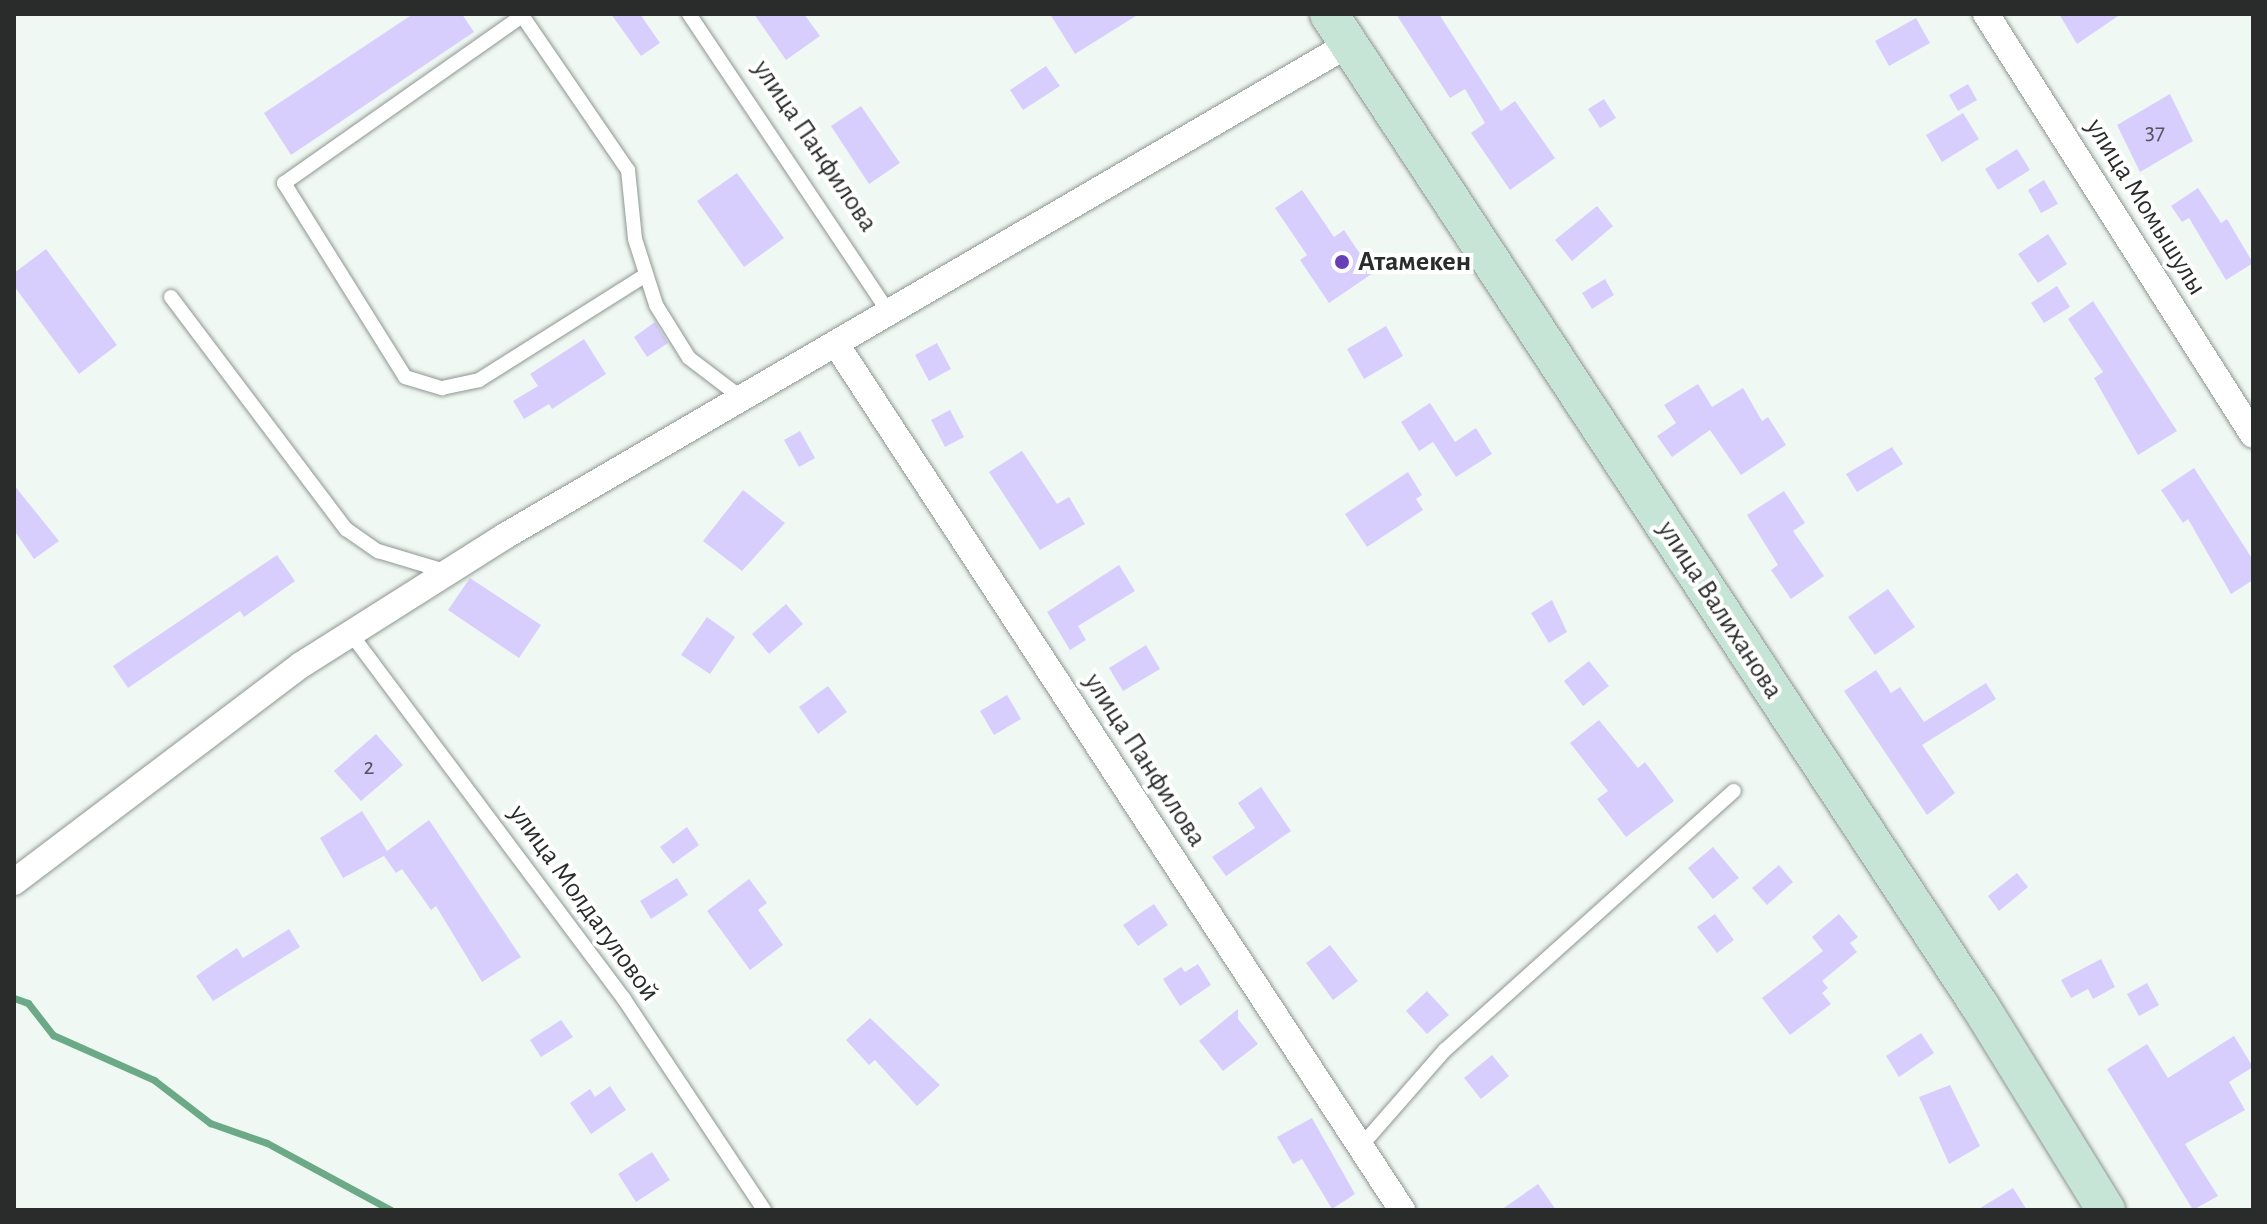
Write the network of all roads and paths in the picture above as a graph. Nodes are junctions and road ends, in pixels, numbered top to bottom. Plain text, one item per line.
1 (689, 14) edge
2 (1986, 14) edge
3 (522, 15) edge
4 (1339, 29) edge
5 (646, 275) junction
6 (171, 297) dead end
7 (889, 313) junction
8 (836, 344) junction
9 (743, 399) junction
10 (2253, 434) edge
11 (449, 572) junction
12 (351, 634) junction
13 (1734, 791) dead end
14 (14, 882) edge
15 (1360, 1147) junction
16 (764, 1210) edge
17 (1402, 1210) edge
18 (2106, 1210) edge

1 - 7 lane, улица Панфилова
2 - 10 street, улица Момышулы
3 - 5 lane
3 - 5 lane
4 - 7 street
4 - 18 main road, улица Валиханова
5 - 9 lane
6 - 11 lane
7 - 8 street
8 - 9 street
8 - 15 street, улица Панфилова
9 - 11 street
11 - 12 street
12 - 14 street
12 - 16 lane, улица Молдагуловой
13 - 15 lane
15 - 17 street, улица Панфилова

